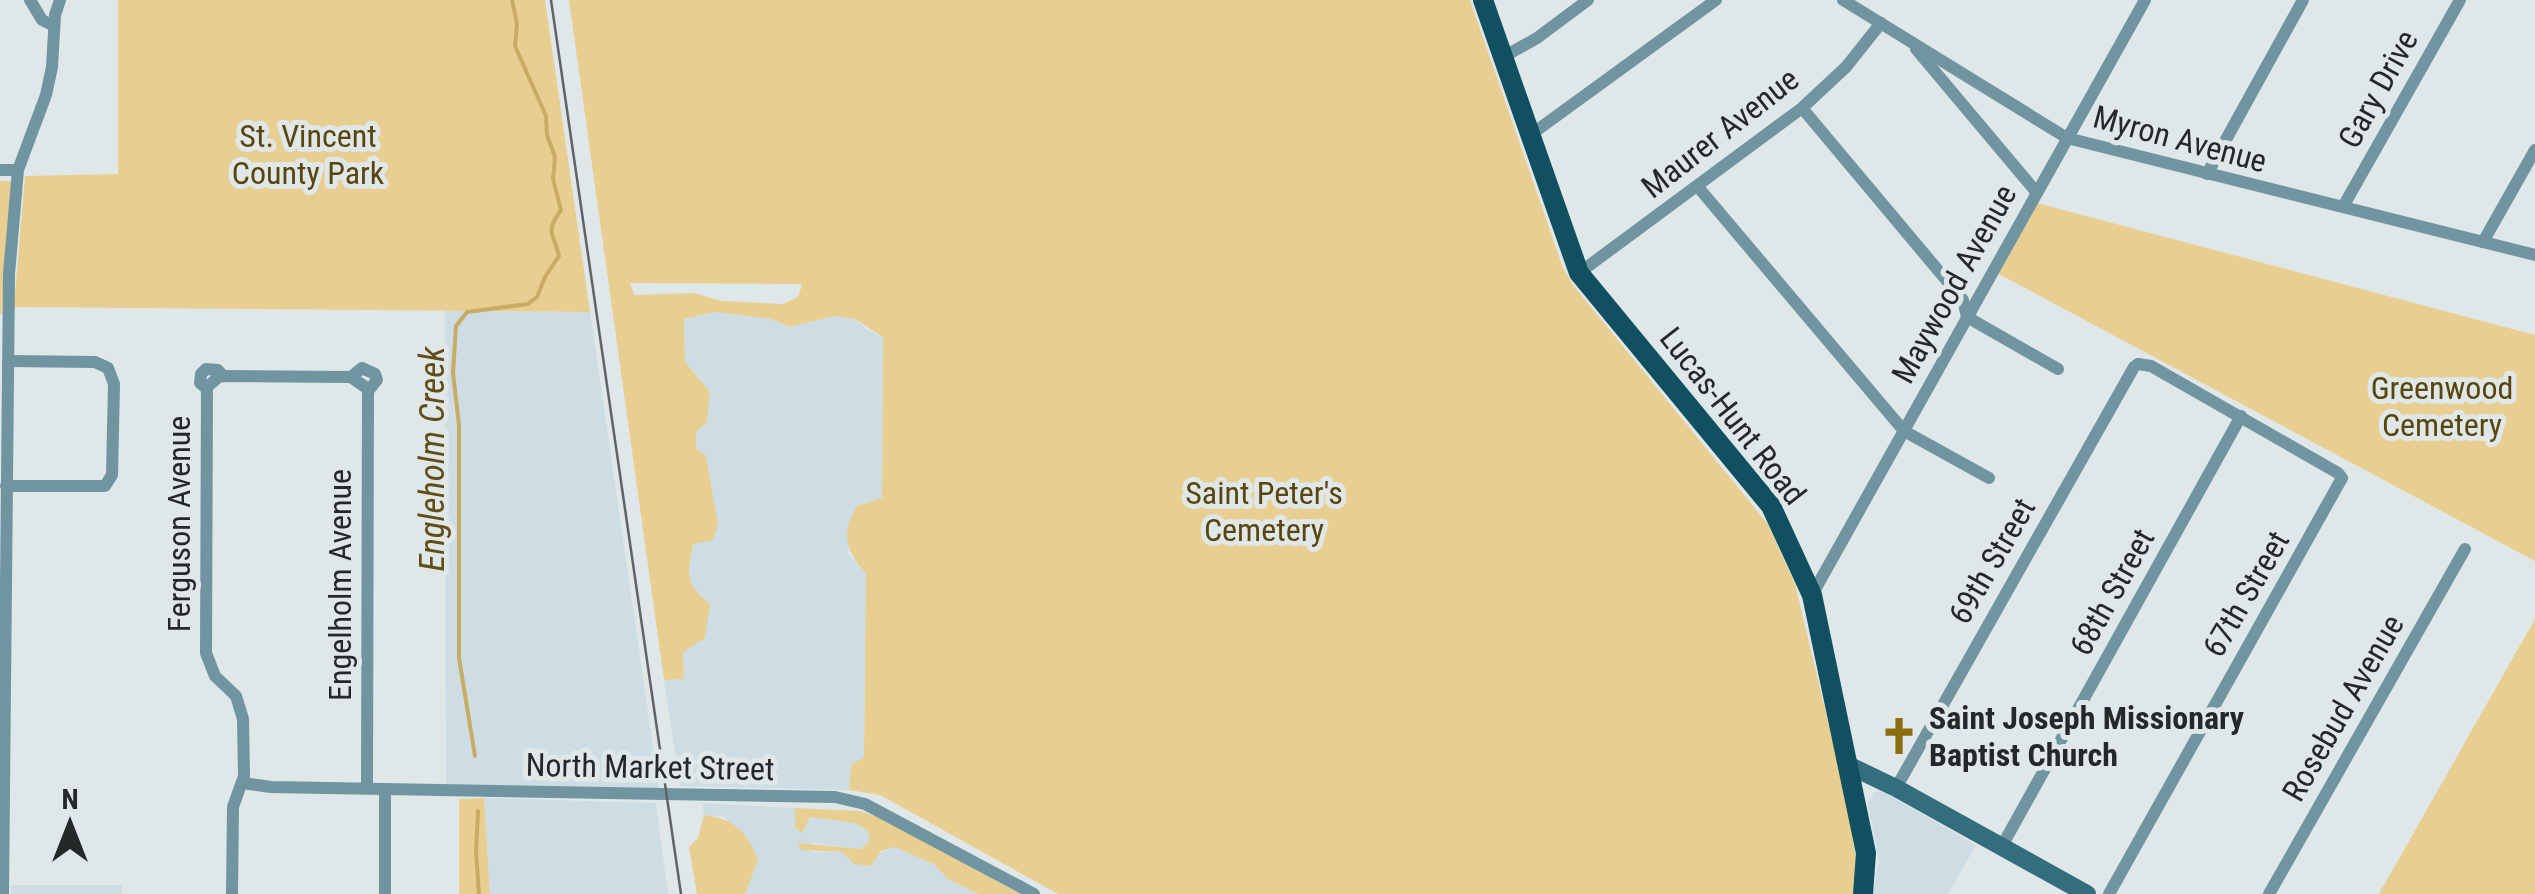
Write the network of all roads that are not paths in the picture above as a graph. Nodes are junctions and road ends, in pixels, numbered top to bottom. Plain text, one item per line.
1 (30, 0) edge
2 (60, 0) edge
3 (1483, 0) edge
4 (1588, 0) edge
5 (1716, 0) edge
6 (1843, 0) edge
7 (2144, 0) edge
8 (2303, 0) edge
9 (2460, 0) edge
10 (1881, 22) junction
11 (54, 26) junction
12 (1910, 41) junction
13 (1503, 57) junction
14 (1802, 108) junction
15 (1529, 136) junction
16 (2067, 138) junction
17 (2535, 150) edge
18 (0, 170) edge
19 (18, 170) junction
20 (2206, 174) junction
21 (1698, 187) junction
22 (2037, 193) junction
23 (2344, 206) junction
24 (2483, 242) junction
25 (2535, 256) edge
26 (1579, 273) junction
27 (1968, 317) junction
28 (8, 360) junction
29 (2058, 369) dead end
30 (214, 382) joint
31 (2241, 416) junction
32 (1904, 431) junction
33 (1990, 478) dead end
34 (6, 486) junction
35 (2466, 549) dead end
36 (1812, 595) junction
37 (1848, 766) junction
38 (242, 783) junction
39 (367, 788) junction
40 (1896, 788) junction
41 (385, 789) junction
42 (2002, 846) junction
43 (3, 894) edge
44 (232, 894) edge
45 (385, 894) edge
46 (1034, 894) edge
47 (1863, 894) edge
48 (2087, 894) edge
49 (2109, 894) edge
50 (2268, 894) edge

1 - 11 street
2 - 11 street
3 - 13 main road, Lucas-Hunt Road
4 - 13 street
5 - 15 street
6 - 10 street, Myron Avenue
7 - 16 street, Maywood Avenue
8 - 20 street
9 - 23 street, Gary Drive
10 - 12 street, Myron Avenue
10 - 14 street, Maurer Avenue
11 - 19 street
12 - 16 street, Myron Avenue
12 - 22 street
13 - 15 main road, Lucas-Hunt Road
14 - 21 street, Maurer Avenue
14 - 27 street
15 - 26 main road, Lucas-Hunt Road
16 - 20 street, Myron Avenue
16 - 22 street, Maywood Avenue
17 - 24 street
18 - 19 street
19 - 28 street
20 - 23 street, Myron Avenue
21 - 26 street, Maurer Avenue
21 - 32 street
22 - 27 street, Maywood Avenue
23 - 24 street, Myron Avenue
24 - 25 street, Myron Avenue
26 - 36 main road, Lucas-Hunt Road
27 - 29 street
27 - 32 street, Maywood Avenue
28 - 34 street
28 - 34 street
30 - 38 street, Ferguson Avenue
30 - 39 street, Engelholm Avenue
31 - 40 street, 69th Street
31 - 42 street, 68th Street
31 - 49 street, 67th Street
32 - 33 street
32 - 36 street, Maywood Avenue
34 - 43 street
35 - 50 street, Rosebud Avenue
36 - 37 main road, Lucas-Hunt Road
37 - 40 street
37 - 47 main road, Lucas-Hunt Road
38 - 39 street, North Market Street
38 - 44 street, Ferguson Avenue
39 - 41 street, North Market Street
40 - 42 street
41 - 45 street
41 - 46 street, North Market Street
42 - 48 street

